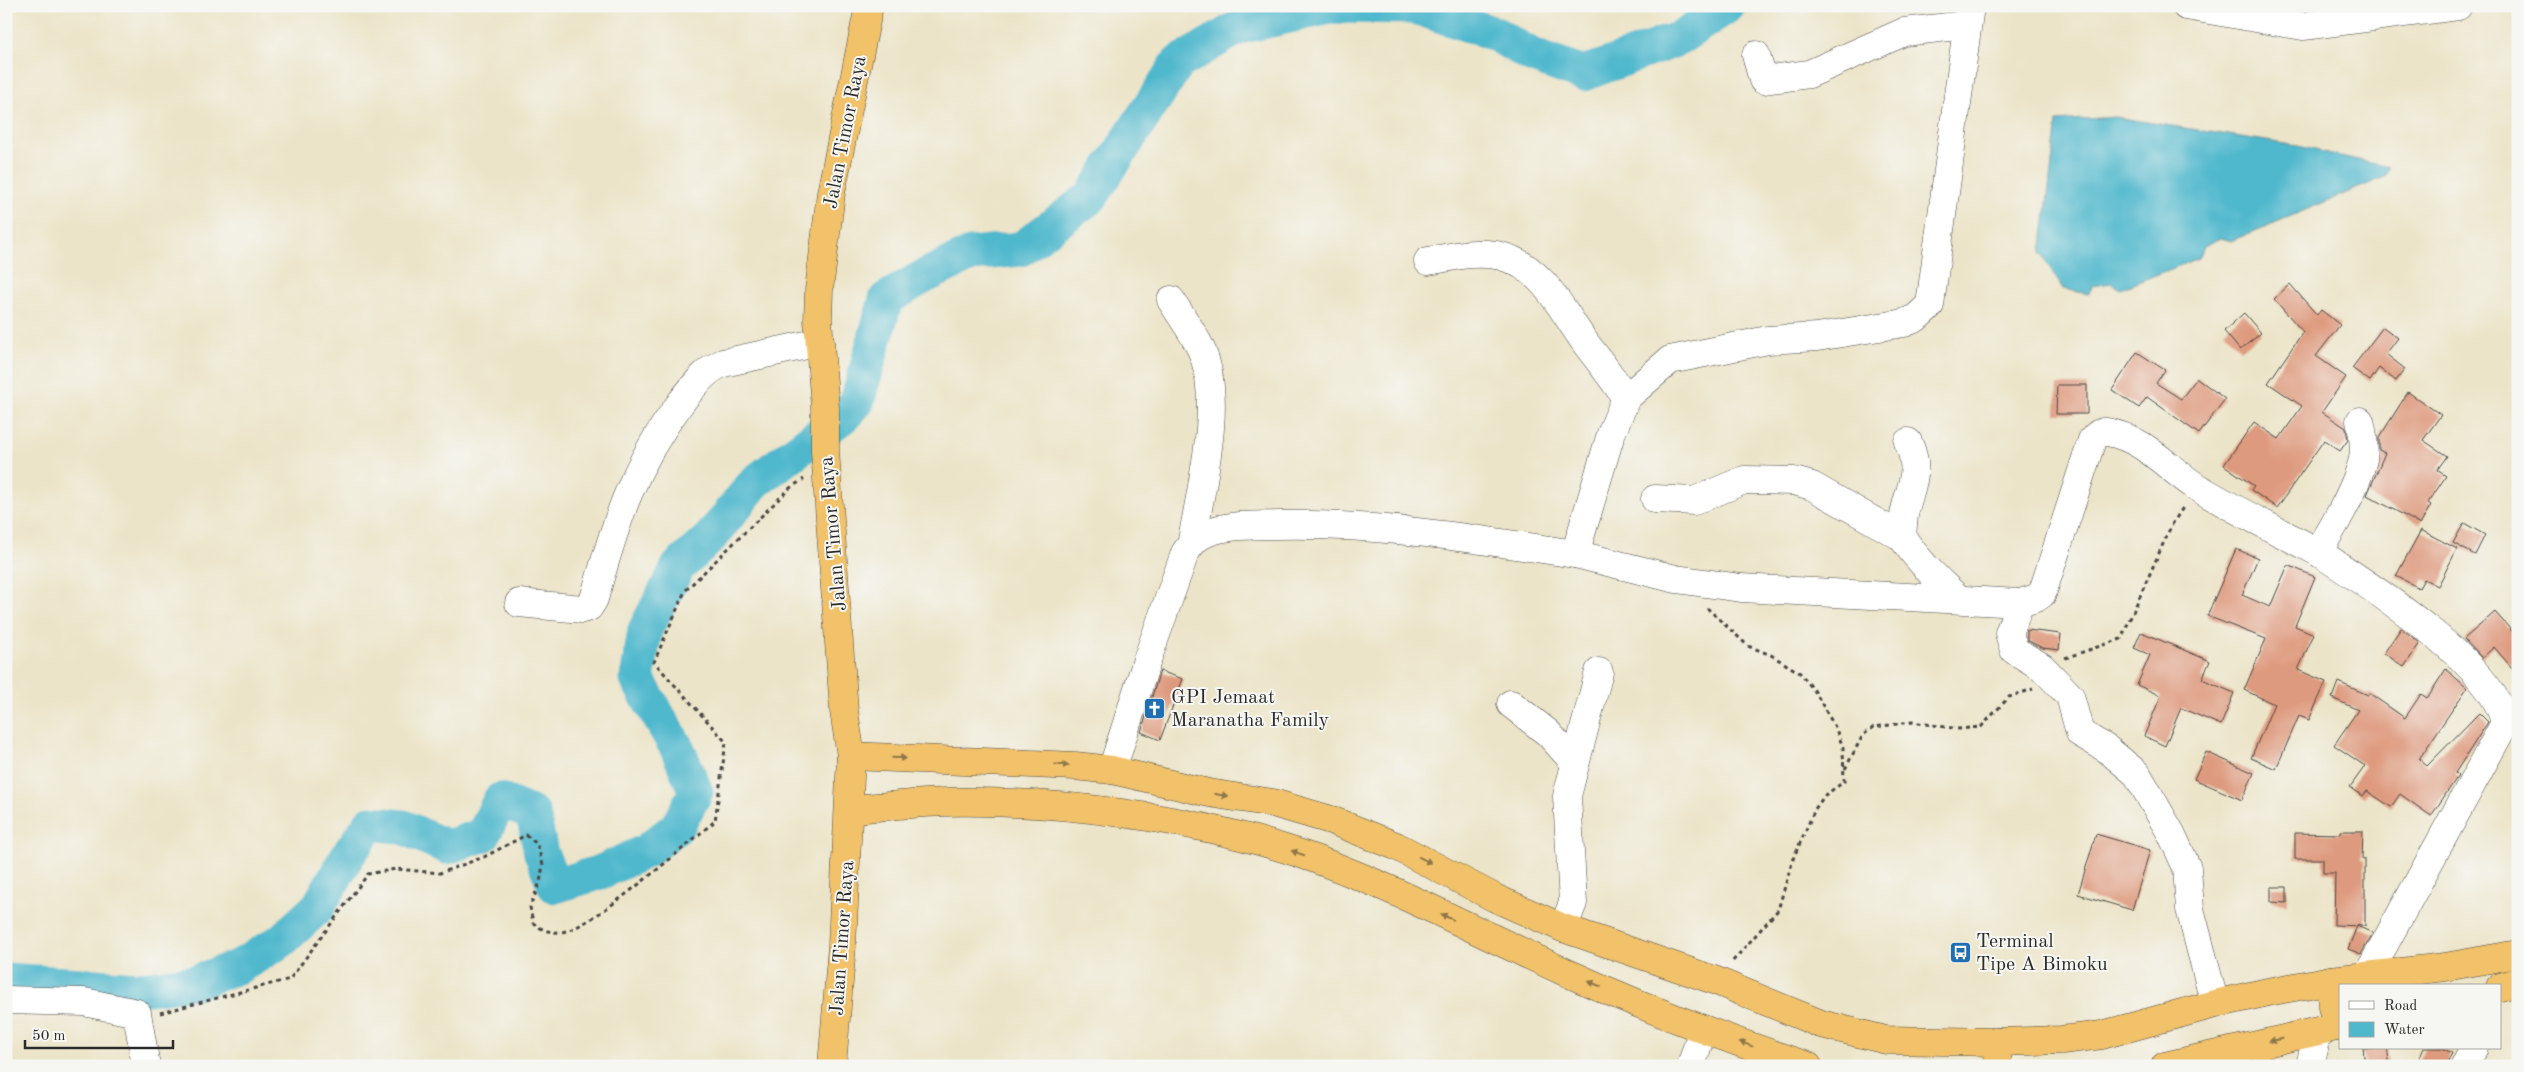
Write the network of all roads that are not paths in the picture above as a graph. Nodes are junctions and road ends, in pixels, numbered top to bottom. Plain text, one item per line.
1 (869, 6) edge
2 (2186, 6) edge
3 (2458, 6) edge
4 (1968, 16) edge
5 (2301, 16) edge
6 (1756, 55) dead end
7 (1428, 261) dead end
8 (1171, 300) dead end
9 (820, 342) junction
10 (1626, 398) junction
11 (2360, 421) dead end
12 (1908, 442) dead end
13 (1655, 498) dead end
14 (1902, 537) junction
15 (1192, 541) junction
16 (2318, 552) junction
17 (1575, 554) junction
18 (1958, 598) junction
19 (2020, 602) junction
20 (519, 603) dead end
21 (1599, 672) dead end
22 (1511, 704) dead end
23 (851, 756) junction
24 (1576, 763) junction
25 (1112, 770) junction
26 (850, 809) junction
27 (1385, 842) junction
28 (1369, 880) junction
29 (1563, 928) junction
30 (2518, 954) edge
31 (2367, 976) junction
32 (2330, 980) junction
33 (2518, 982) edge
34 (2502, 986) edge
35 (6, 1000) edge
36 (2215, 1004) junction
37 (2332, 1028) edge
38 (1703, 1029) junction
39 (2473, 1050) edge
40 (1998, 1054) edge
41 (146, 1066) edge
42 (832, 1066) edge
43 (1691, 1066) edge
44 (1808, 1066) edge
45 (2165, 1066) edge
46 (2310, 1066) edge
47 (2466, 1066) edge

1 - 9 highway, Jalan Timor Raya
2 - 5 street
3 - 5 street
4 - 6 street
4 - 10 street
7 - 10 street
8 - 15 street
9 - 20 street
9 - 23 highway, Jalan Timor Raya
10 - 17 street
11 - 16 street
12 - 14 street
13 - 14 street
14 - 18 street
15 - 17 street
15 - 25 street
16 - 19 street
16 - 31 street
17 - 18 street
18 - 19 street
19 - 36 street
21 - 24 street
22 - 24 street
23 -> 25 highway
23 - 26 highway, Jalan Timor Raya
24 - 29 street
25 -> 27 highway
28 -> 26 highway
26 - 42 highway, Jalan Timor Raya
27 - 28 highway
27 -> 29 highway
38 -> 28 highway
29 - 40 highway
30 - 31 highway
31 - 32 highway
32 - 36 highway
32 - 37 highway
33 - 34 highway
35 - 41 street
36 - 40 highway
37 -> 45 highway
37 - 46 street
38 - 43 street
44 -> 38 highway
39 - 47 street

